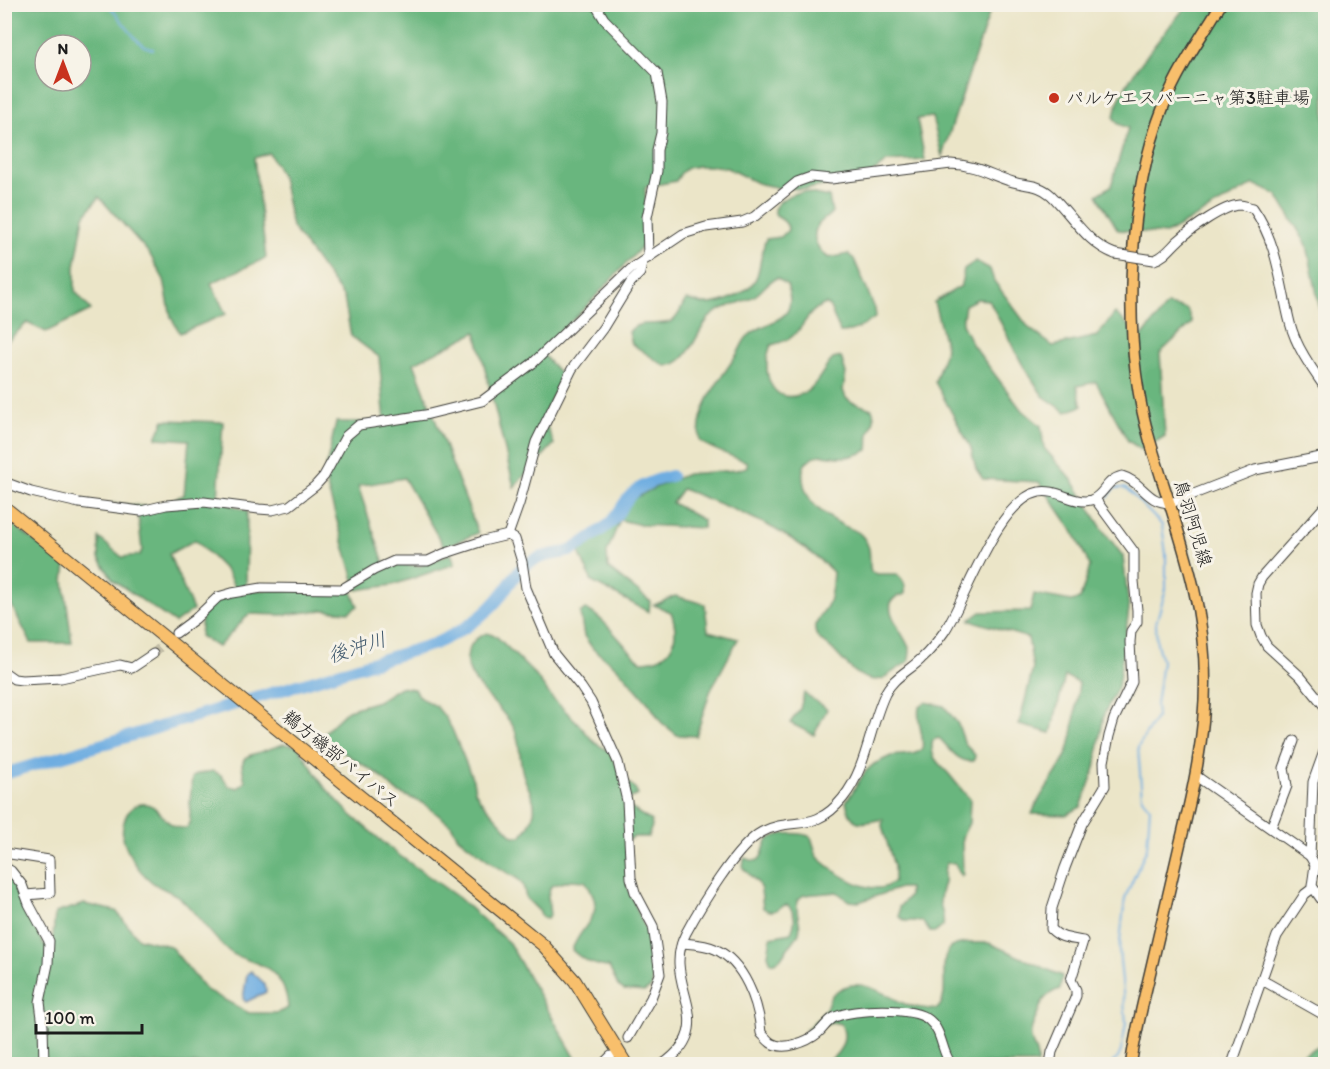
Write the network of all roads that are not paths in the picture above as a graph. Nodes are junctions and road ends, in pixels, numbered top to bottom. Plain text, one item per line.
1 (595, 4) edge
2 (1221, 4) edge
3 (645, 260) junction
4 (1326, 389) edge
5 (1326, 456) edge
6 (4, 482) edge
7 (1095, 499) junction
8 (1171, 503) junction
9 (1326, 505) edge
10 (4, 507) edge
11 (508, 535) junction
12 (176, 633) tunnel mouth
13 (153, 654) tunnel mouth
14 (4, 672) edge
15 (1326, 708) edge
16 (1294, 741) dead end
17 (1326, 746) edge
18 (1196, 776) junction
19 (1271, 828) junction
20 (4, 852) edge
21 (1310, 856) junction
22 (4, 867) edge
23 (1313, 888) junction
24 (26, 895) junction
25 (1326, 906) edge
26 (682, 943) junction
27 (660, 974) junction
28 (680, 974) junction
29 (1262, 980) junction
30 (1326, 1016) edge
31 (628, 1038) dead end
32 (610, 1056) dead end
33 (44, 1065) edge
34 (603, 1065) edge
35 (626, 1065) edge
36 (663, 1065) edge
37 (951, 1065) edge
38 (1050, 1065) edge
39 (1131, 1065) edge
40 (1232, 1065) edge

1 - 3 street
2 - 8 main road, 鳥羽阿児線
3 - 4 street, bridge
3 - 6 street
3 - 11 street
5 - 8 street
7 - 8 street
7 - 26 street
7 - 38 street
8 - 18 main road, 鳥羽阿児線
9 - 15 street
10 - 35 highway, 鵜方磯部バイパス
11 - 12 street
11 - 27 street
13 - 14 street
16 - 19 street
17 - 21 street
18 - 19 street
18 - 39 main road, 鳥羽阿児線
19 - 21 street
20 - 24 street
21 - 23 street
22 - 24 street
23 - 25 street
23 - 29 street
24 - 33 street
26 - 28 street
26 - 37 street
27 - 28 street
27 - 31 street
28 - 36 street
29 - 30 street
29 - 40 street
32 - 34 street

